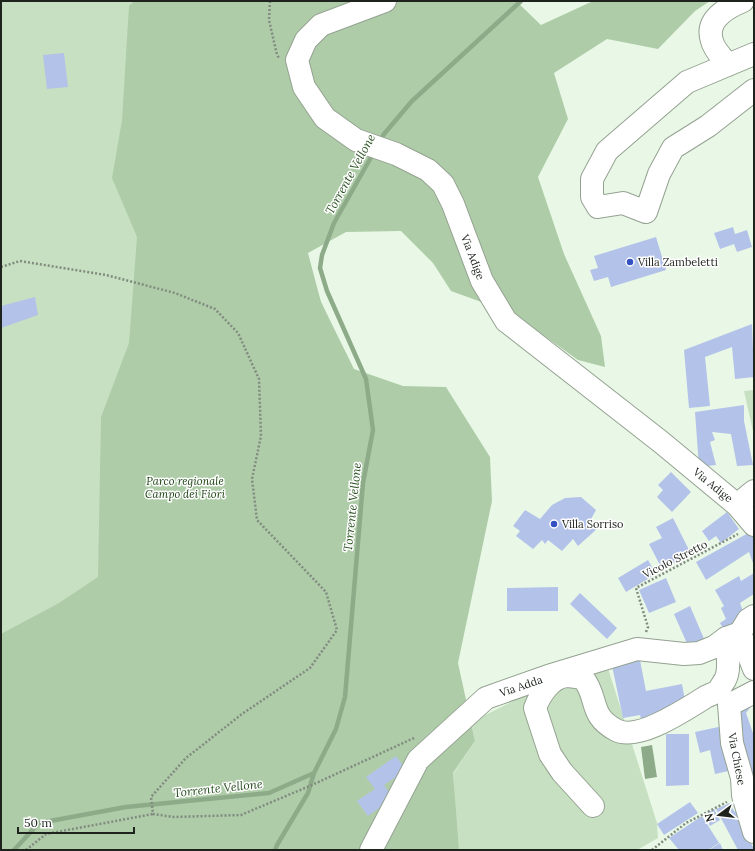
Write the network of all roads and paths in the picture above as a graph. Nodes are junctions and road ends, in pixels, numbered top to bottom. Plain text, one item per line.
1 (270, 1) edge
2 (385, 1) edge
3 (743, 1) edge
4 (754, 54) edge
5 (282, 60) dead end
6 (728, 64) junction
7 (754, 90) edge
8 (1, 267) edge
9 (754, 491) edge
10 (737, 505) junction
11 (748, 529) edge
12 (754, 616) edge
13 (733, 636) junction
14 (642, 648) junction
15 (754, 669) edge
16 (754, 692) edge
17 (414, 737) dead end
18 (748, 792) edge
19 (593, 806) dead end
20 (153, 814) junction
21 (754, 832) edge
22 (26, 850) edge
23 (371, 850) edge
24 (652, 850) edge

1 - 5 path
2 - 10 street, Via Adige
3 - 6 street
4 - 6 street
6 - 7 street
8 - 20 path
9 - 10 street
10 - 11 street, Via Adige
11 - 14 path, Vicolo Stretto
12 - 13 street, Via Adda
13 - 14 street, Via Adda
13 - 15 street
13 - 19 street
14 - 23 street, Via Adda
16 - 18 street, Via Chiese
17 - 20 path
18 - 21 street
18 - 24 path
20 - 22 path

